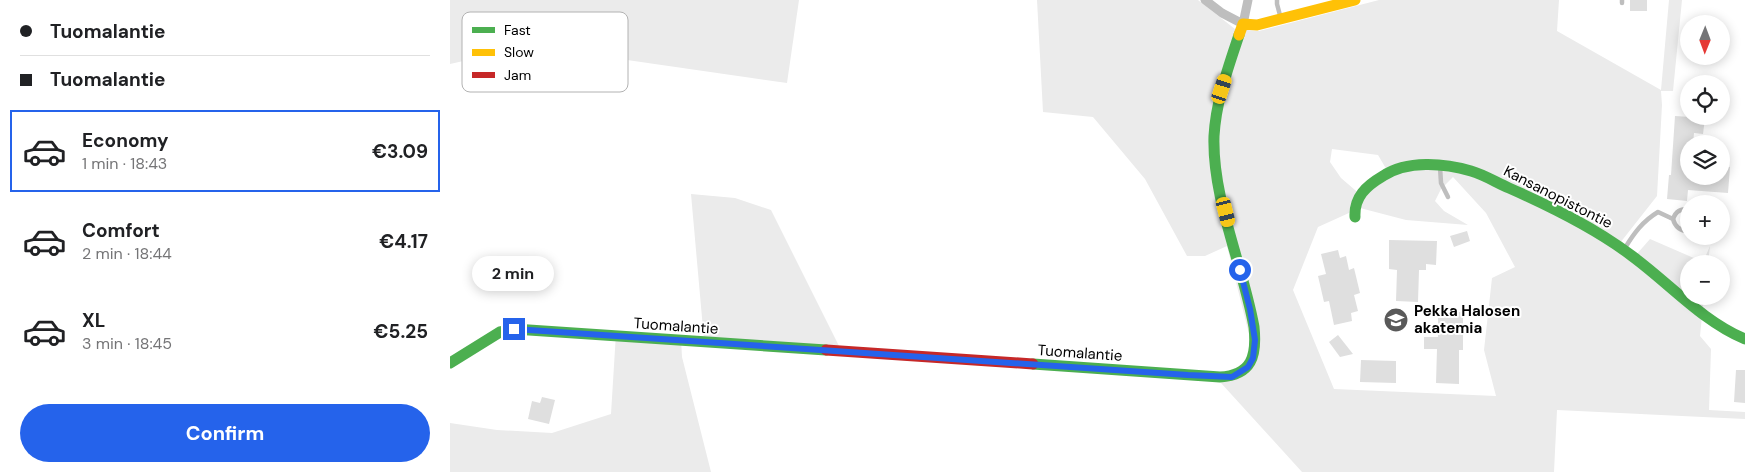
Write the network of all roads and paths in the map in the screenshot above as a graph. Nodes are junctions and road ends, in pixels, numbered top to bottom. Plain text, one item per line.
1 (1205, 0) edge
2 (1248, 0) edge
3 (1277, 0) edge
4 (1355, 0) edge
5 (1281, 20) junction
6 (1243, 24) junction
7 (1440, 166) junction
8 (1448, 197) dead end
9 (1680, 210) edge
10 (1355, 217) dead end
11 (1673, 219) junction
12 (1680, 229) edge
13 (1624, 249) junction
14 (1745, 339) edge
15 (450, 363) edge

1 - 6 street
2 - 6 street
3 - 5 lane
4 - 5 street
5 - 6 street
6 - 15 street, Tuomalantie
7 - 8 lane
7 - 10 street, Kansanopistontie
7 - 13 street, Kansanopistontie
9 - 11 lane
11 - 12 lane
11 - 13 lane
13 - 14 street, Kansanopistontie

